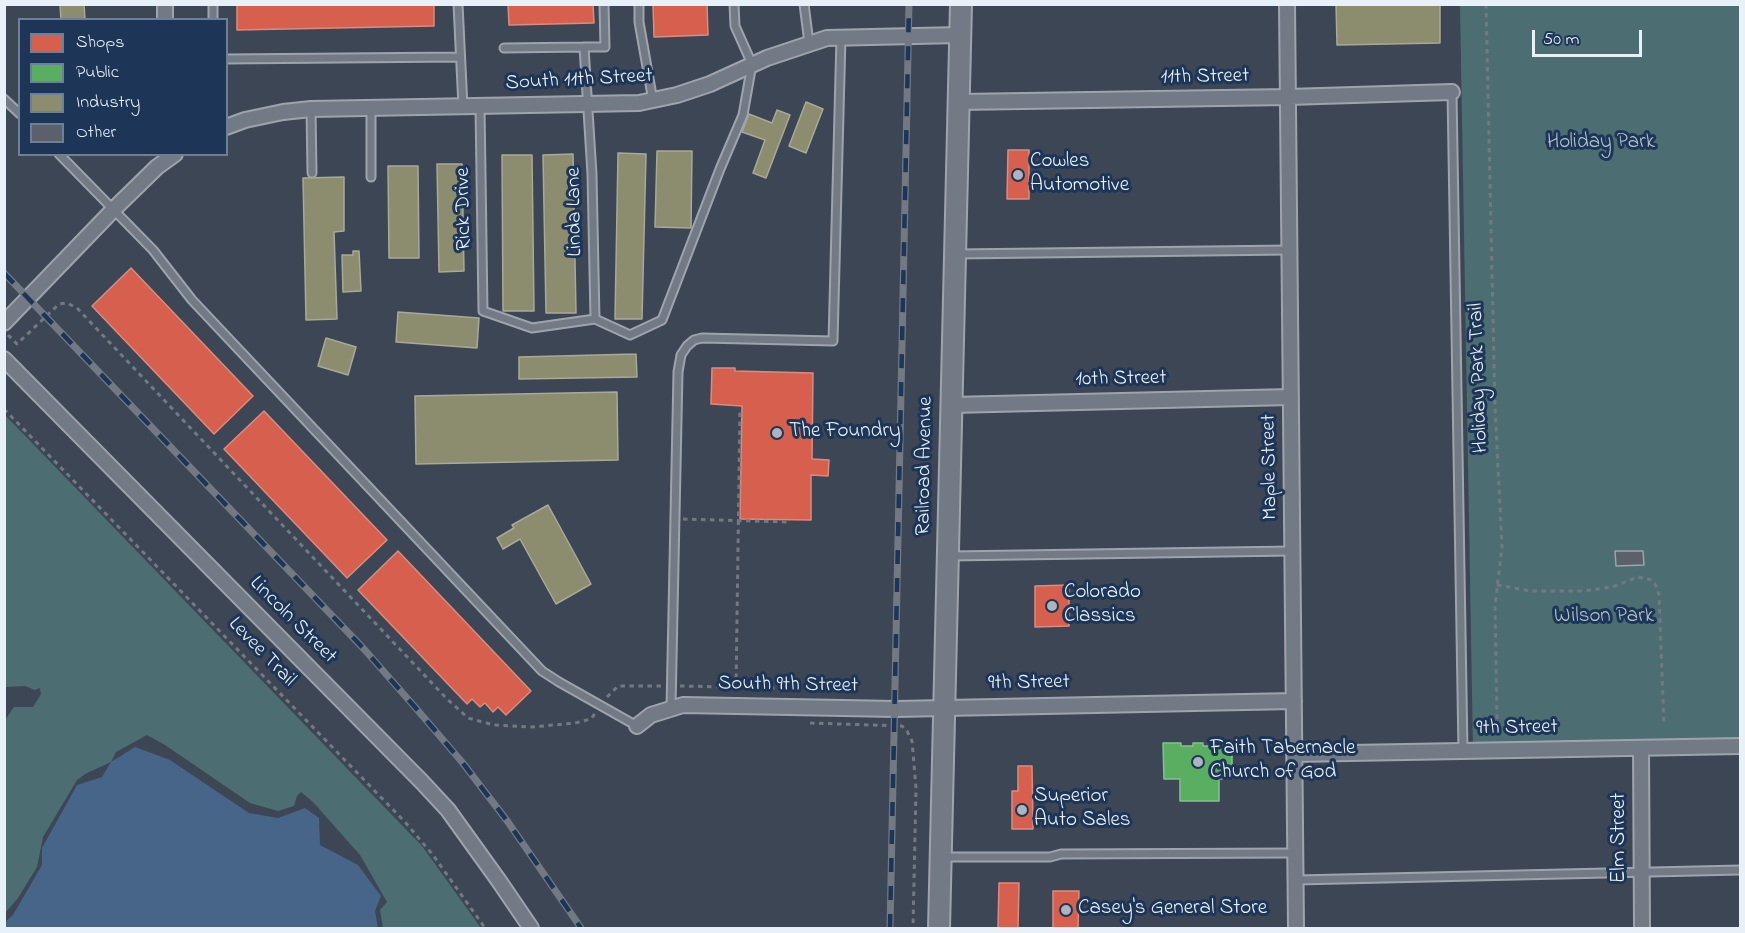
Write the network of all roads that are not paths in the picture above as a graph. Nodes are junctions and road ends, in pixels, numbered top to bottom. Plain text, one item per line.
1 (458, 4) edge
2 (604, 4) edge
3 (639, 4) edge
4 (734, 4) edge
5 (804, 4) edge
6 (961, 4) edge
7 (1287, 4) edge
8 (960, 35) junction
9 (841, 38) junction
10 (808, 43) junction
11 (584, 47) junction
12 (504, 48) dead end
13 (459, 57) junction
14 (228, 59) edge
15 (752, 64) junction
16 (1452, 92) joint
17 (1287, 97) junction
18 (4, 99) edge
19 (652, 101) junction
20 (958, 102) junction
21 (588, 104) junction
22 (480, 106) junction
23 (463, 107) junction
24 (371, 108) junction
25 (311, 109) junction
26 (18, 112) edge
27 (228, 126) edge
28 (61, 156) edge
29 (157, 161) edge
30 (312, 173) dead end
31 (372, 177) dead end
32 (114, 209) junction
33 (1289, 250) junction
34 (955, 254) junction
35 (595, 319) junction
36 (4, 323) edge
37 (4, 359) edge
38 (1291, 397) junction
39 (951, 405) junction
40 (1293, 550) junction
41 (947, 556) junction
42 (1294, 701) junction
43 (944, 707) junction
44 (671, 708) junction
45 (637, 726) joint
46 (1740, 746) edge
47 (1641, 748) junction
48 (1463, 751) junction
49 (1294, 754) junction
50 (1295, 854) junction
51 (940, 858) junction
52 (1740, 870) edge
53 (1642, 872) junction
54 (1296, 880) junction
55 (531, 928) edge
56 (939, 928) edge
57 (1296, 928) edge
58 (1642, 928) edge

1 - 13 lane
2 - 11 lane
3 - 19 lane
4 - 15 lane
5 - 10 lane
6 - 8 main road, Railroad Avenue
7 - 17 street, Maple Street
8 - 9 street, South 11th Street
8 - 20 main road, Railroad Avenue
9 - 10 street, South 11th Street
9 - 44 lane
10 - 15 street, South 11th Street
11 - 12 lane
11 - 21 lane, Linda Lane
13 - 14 lane
13 - 23 lane
15 - 19 street, South 11th Street
15 - 35 lane
16 - 17 street, 11th Street
16 - 48 lane
17 - 20 street, 11th Street
17 - 33 street, Maple Street
18 - 26 lane
19 - 21 street, South 11th Street
20 - 34 main road, Railroad Avenue
21 - 22 street, South 11th Street
21 - 35 lane, Linda Lane
22 - 23 street, South 11th Street
22 - 35 lane, Rick Drive
23 - 24 street, South 11th Street
24 - 25 street, South 11th Street
24 - 31 lane
25 - 27 street, South 11th Street
25 - 30 lane
28 - 32 lane
29 - 32 street
32 - 36 street
32 - 45 lane
33 - 34 lane
33 - 38 street, Maple Street
34 - 39 main road, Railroad Avenue
37 - 55 street, Lincoln Street
38 - 39 street, 10th Street
38 - 40 street, Maple Street
39 - 41 main road, Railroad Avenue
40 - 41 lane
40 - 42 street, Maple Street
41 - 43 main road, Railroad Avenue
42 - 43 street, 9th Street
42 - 49 street, Maple Street
43 - 44 street, South 9th Street
43 - 51 main road, Railroad Avenue
44 - 45 street, South 9th Street
46 - 47 street, 9th Street
47 - 48 street, 9th Street
47 - 53 street, Elm Street
48 - 49 street, 9th Street
49 - 50 street, Maple Street
50 - 51 lane
50 - 54 street, Maple Street
51 - 56 main road, Railroad Avenue
52 - 53 lane
53 - 54 lane
53 - 58 street, Elm Street
54 - 57 street, Maple Street

